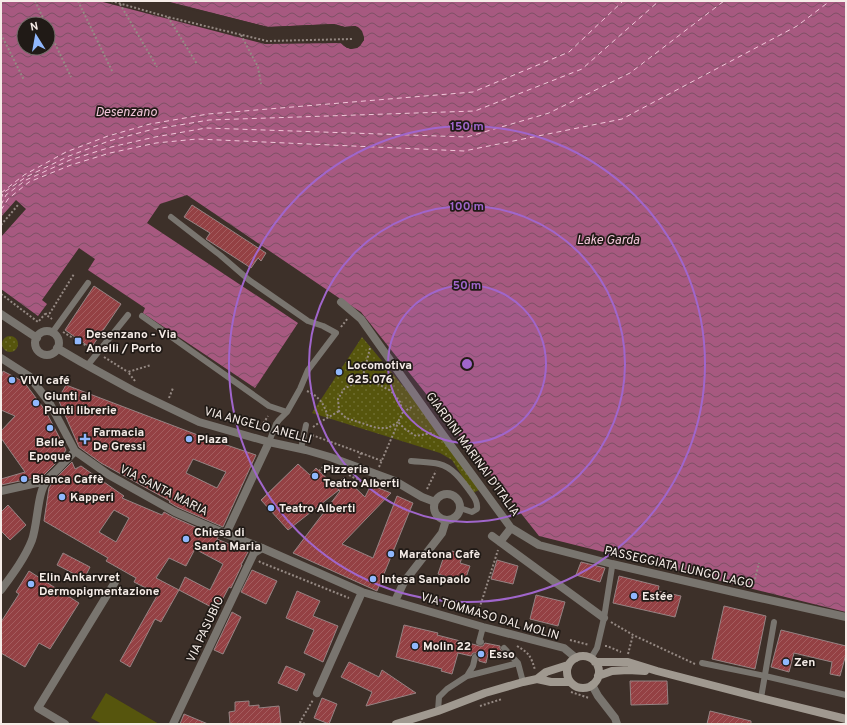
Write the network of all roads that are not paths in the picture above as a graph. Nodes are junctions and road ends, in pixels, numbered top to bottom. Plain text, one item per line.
1 (171, 217) dead end
2 (88, 283) dead end
3 (341, 302) dead end
4 (1, 314) edge
5 (128, 315) dead end
6 (142, 316) dead end
7 (52, 333) junction
8 (37, 338) junction
9 (57, 348) junction
10 (1, 358) edge
11 (87, 366) junction
12 (288, 412) junction
13 (306, 425) dead end
14 (269, 442) junction
15 (303, 449) junction
16 (75, 451) junction
17 (411, 461) dead end
18 (46, 481) junction
19 (1, 491) edge
20 (435, 502) junction
21 (460, 508) junction
22 (446, 520) junction
23 (511, 528) junction
24 (226, 534) junction
25 (492, 536) dead end
26 (500, 542) junction
27 (262, 548) junction
28 (612, 567) dead end
29 (116, 582) dead end
30 (1, 590) edge
31 (362, 592) junction
32 (395, 601) junction
33 (846, 617) edge
34 (604, 618) junction
35 (774, 622) dead end
36 (483, 627) junction
37 (480, 642) dead end
38 (504, 648) dead end
39 (475, 657) dead end
40 (576, 658) junction
41 (593, 660) junction
42 (518, 663) junction
43 (702, 663) dead end
44 (568, 665) junction
45 (657, 671) junction
46 (467, 676) junction
47 (598, 676) junction
48 (765, 676) junction
49 (537, 679) junction
50 (523, 682) junction
51 (570, 682) junction
52 (592, 685) junction
53 (317, 693) road end
54 (846, 696) edge
55 (761, 698) junction
56 (438, 711) junction
57 (846, 719) edge
58 (404, 723) edge
59 (65, 724) edge
60 (173, 724) edge
61 (396, 724) edge
62 (617, 724) edge

1 - 12 lane
2 - 7 lane
3 - 23 street, GIARDINI MARINAI D'ITALIA
4 - 8 street
5 - 11 lane
6 - 12 lane
7 - 8 street
7 - 9 street
8 - 9 street
9 - 11 street, VIA ANGELO ANELLI
10 - 16 street, VIA SANTA MARIA
11 - 14 street, VIA ANGELO ANELLI
12 - 14 lane
13 - 15 lane
14 - 15 street, VIA ANGELO ANELLI
14 - 24 street
15 - 20 street, VIA ANGELO ANELLI
16 - 18 street
16 - 24 street, VIA SANTA MARIA
17 - 21 lane
18 - 19 street
18 - 30 street
20 - 21 street
20 - 22 street
21 - 22 street
22 - 32 street
23 - 26 street
23 - 33 street, PASSEGGIATA LUNGO LAGO
24 - 27 street, VIA SANTA MARIA
25 - 26 street
26 - 34 street
27 - 31 street, VIA TOMMASO DAL MOLIN
27 - 60 street, VIA PASUBIO
28 - 34 lane
29 - 59 street
31 - 32 street, VIA TOMMASO DAL MOLIN
31 - 53 street
32 - 36 street, VIA TOMMASO DAL MOLIN
34 - 41 lane
35 - 48 lane
36 - 37 lane
36 - 40 street, VIA TOMMASO DAL MOLIN
38 - 42 lane
39 - 46 lane
40 - 41 main road
40 - 44 main road
41 - 45 main road
41 - 47 main road
42 - 46 lane
42 - 50 lane
43 - 48 lane
44 - 49 main road
44 - 51 main road
45 - 47 main road
45 - 55 main road
46 - 56 lane
47 - 52 main road
48 - 54 lane
48 - 55 lane
49 - 50 main road
49 - 51 main road
50 - 56 main road
51 - 52 main road
52 - 62 street
55 - 57 main road
56 - 58 main road
58 - 61 main road

